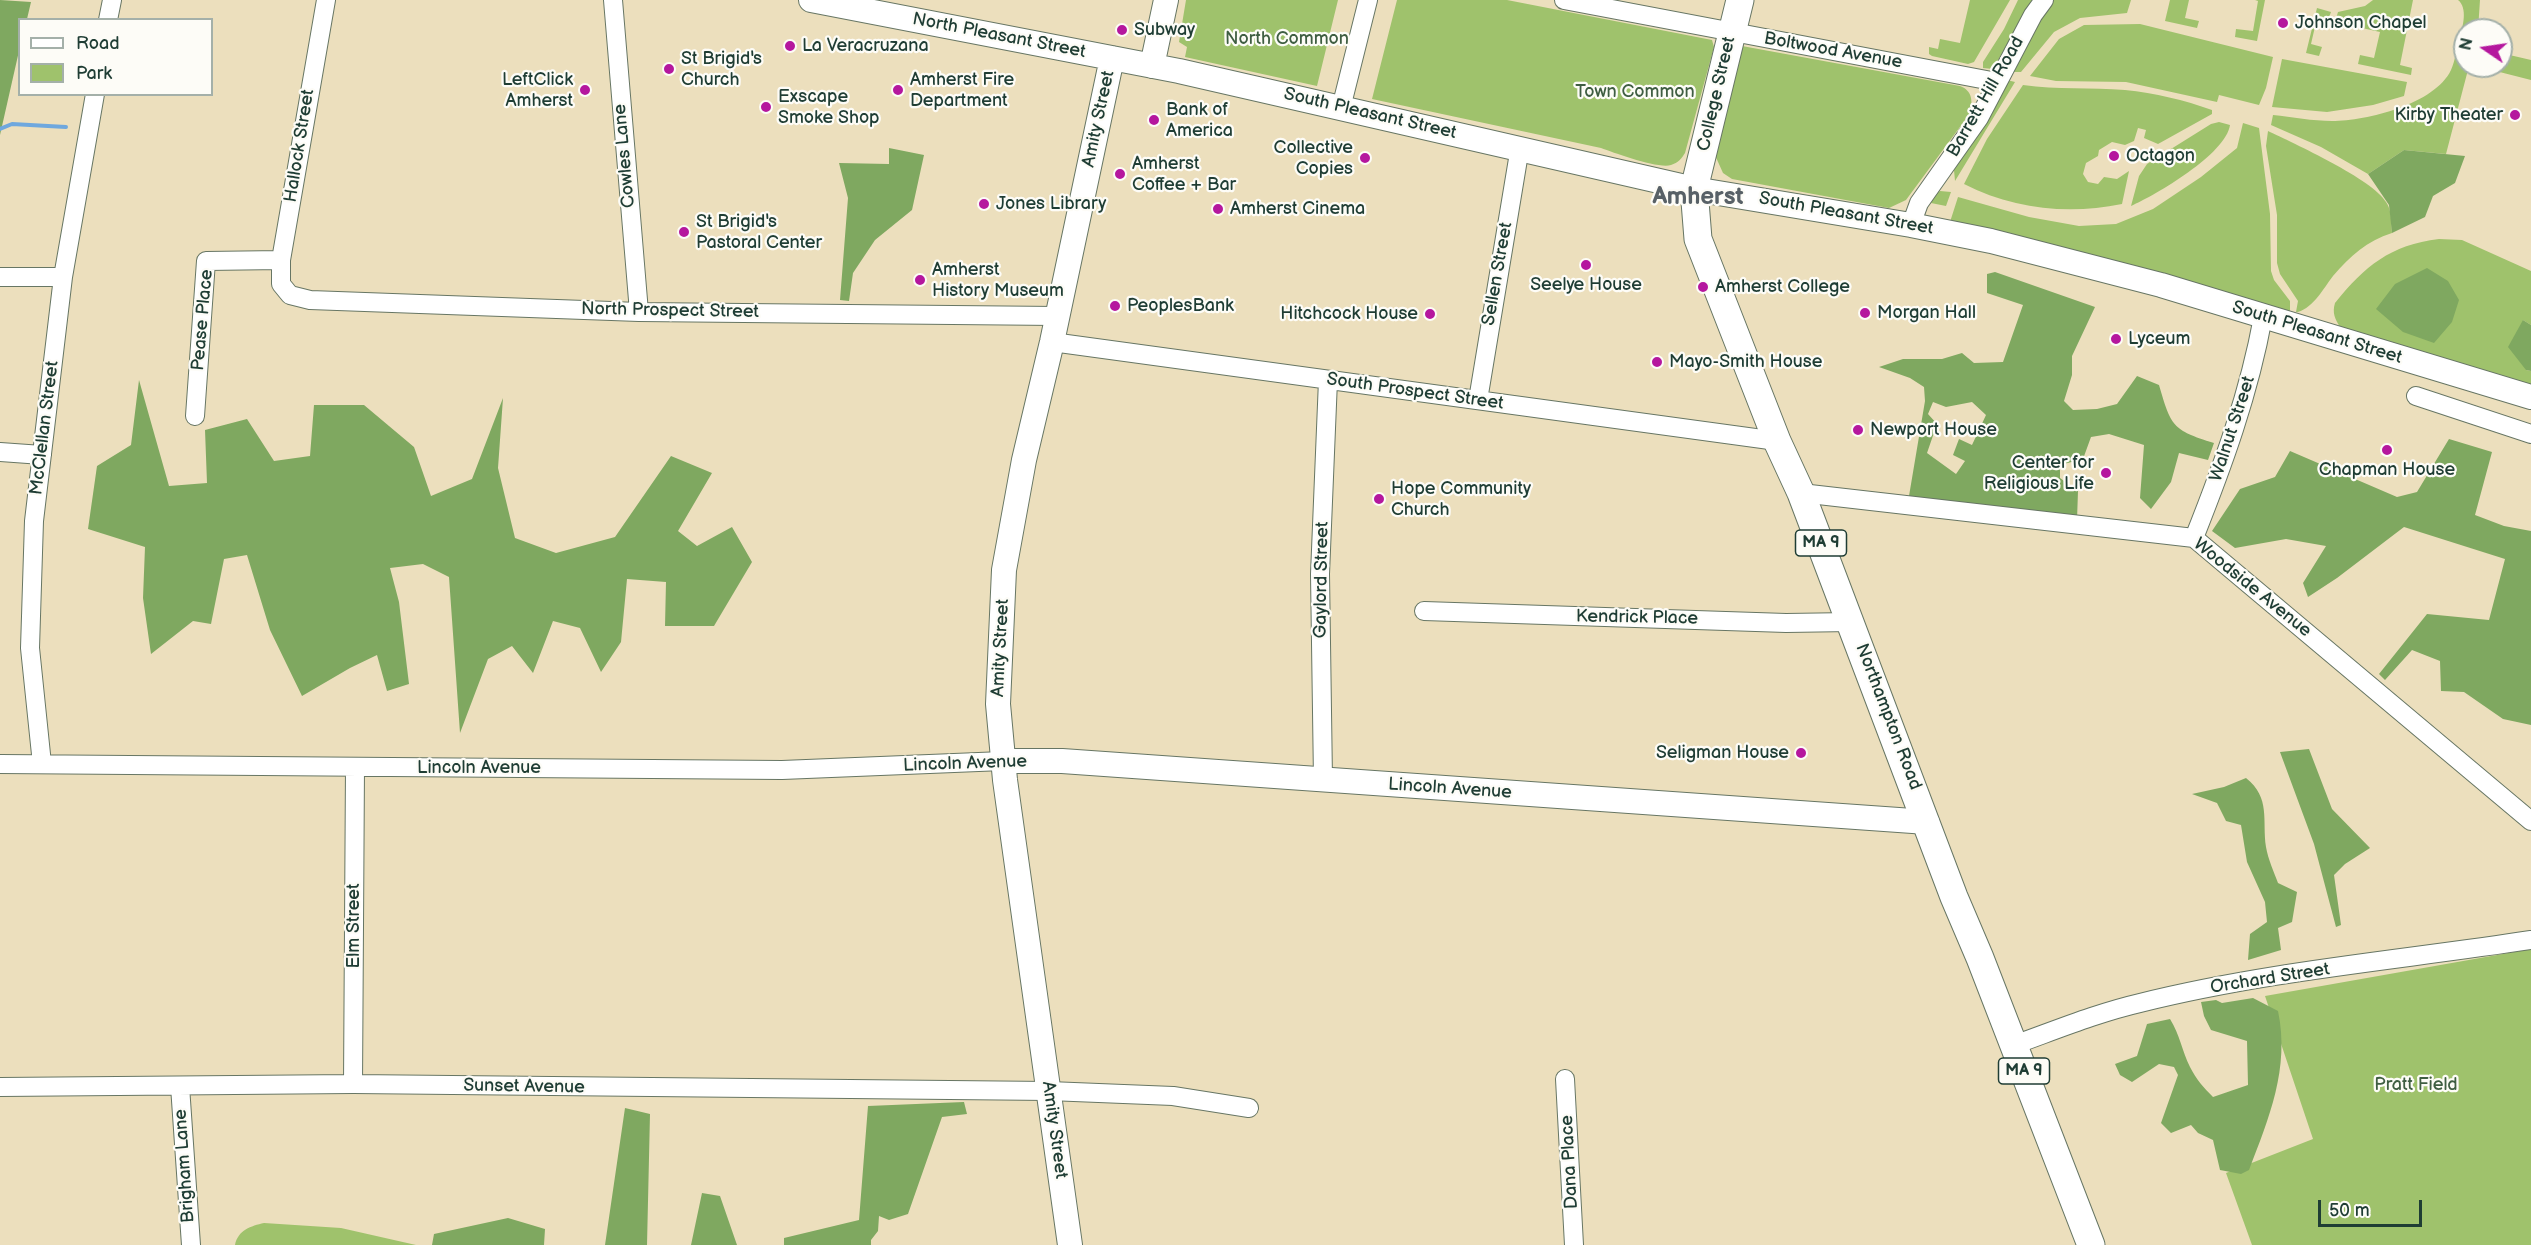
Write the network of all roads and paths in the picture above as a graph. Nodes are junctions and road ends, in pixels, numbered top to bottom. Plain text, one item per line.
1 (112, 0) edge
2 (326, 0) edge
3 (613, 0) edge
4 (811, 0) edge
5 (1166, 0) edge
6 (1368, 0) edge
7 (1564, 0) edge
8 (1740, 0) edge
9 (2044, 0) edge
10 (108, 18) edge
11 (1731, 32) junction
12 (1112, 58) junction
13 (1152, 66) junction
14 (1997, 82) junction
15 (95, 96) edge
16 (1341, 108) junction
17 (1520, 147) junction
18 (1694, 189) junction
19 (1911, 225) junction
20 (281, 260) junction
21 (0, 277) edge
22 (63, 277) junction
23 (285, 291) joint
24 (639, 312) junction
25 (1057, 316) junction
26 (2263, 317) junction
27 (1052, 342) junction
28 (1328, 380) junction
29 (2416, 396) dead end
30 (2531, 398) edge
31 (1478, 400) junction
32 (195, 416) dead end
33 (2531, 434) edge
34 (1777, 441) junction
35 (0, 452) edge
36 (42, 455) junction
37 (1802, 494) junction
38 (2194, 538) junction
39 (1424, 611) dead end
40 (1851, 622) junction
41 (1003, 761) junction
42 (0, 764) edge
43 (42, 764) junction
44 (355, 767) junction
45 (1323, 780) junction
46 (2531, 821) edge
47 (1927, 822) junction
48 (2531, 940) edge
49 (2014, 1045) junction
50 (1565, 1079) dead end
51 (353, 1084) junction
52 (180, 1086) junction
53 (0, 1087) edge
54 (1049, 1091) junction
55 (1249, 1108) dead end
56 (191, 1245) edge
57 (1070, 1245) edge
58 (1574, 1245) edge
59 (2091, 1245) edge

1 - 10 street
2 - 20 street, Hallock Street
3 - 24 street, Cowles Lane
4 - 12 main road, North Pleasant Street
5 - 13 main road
6 - 16 street
7 - 11 street, Boltwood Avenue
8 - 11 highway, College Street / MA 9
9 - 14 street, Barrett Hill Road
11 - 14 street, Boltwood Avenue
11 - 18 highway, College Street / MA 9
12 - 13 main road, North Pleasant Street
12 - 25 main road, Amity Street
13 - 16 main road, South Pleasant Street
14 - 19 street, Barrett Hill Road
15 - 22 street, McClellan Street
16 - 17 main road, South Pleasant Street
17 - 18 main road, South Pleasant Street
17 - 31 street, Sellen Street
18 - 19 main road, South Pleasant Street
18 - 34 highway, Northampton Road / MA 9
19 - 26 main road, South Pleasant Street
20 - 23 street, Hallock Street
20 - 32 street, Pease Place
21 - 22 street
22 - 36 street, McClellan Street
23 - 24 street, North Prospect Street
24 - 25 street, North Prospect Street
25 - 27 main road, Amity Street
26 - 30 main road, South Pleasant Street
26 - 38 street, Walnut Street
27 - 28 street, South Prospect Street
27 - 41 main road, Amity Street
28 - 31 street, South Prospect Street
28 - 45 street, Gaylord Street
29 - 33 street
31 - 34 street, South Prospect Street
34 - 37 highway, Northampton Road / MA 9
35 - 36 street
36 - 43 street, McClellan Street
37 - 38 street, Woodside Avenue
37 - 40 highway, Northampton Road / MA 9
38 - 46 street, Woodside Avenue
39 - 40 street, Kendrick Place
40 - 47 highway, Northampton Road / MA 9
41 - 44 street, Lincoln Avenue
41 - 45 main road, Lincoln Avenue
41 - 54 main road, Amity Street
42 - 43 street, Lincoln Avenue
43 - 44 street, Lincoln Avenue
44 - 51 street, Elm Street
45 - 47 main road, Lincoln Avenue
47 - 49 highway, Northampton Road / MA 9
48 - 49 street, Orchard Street
49 - 59 highway, Northampton Road / MA 9
50 - 58 street, Dana Place
51 - 52 street, Sunset Avenue
51 - 54 street, Sunset Avenue
52 - 53 street, Sunset Avenue
52 - 56 street, Brigham Lane
54 - 55 street, Sunset Avenue
54 - 57 main road, Amity Street

